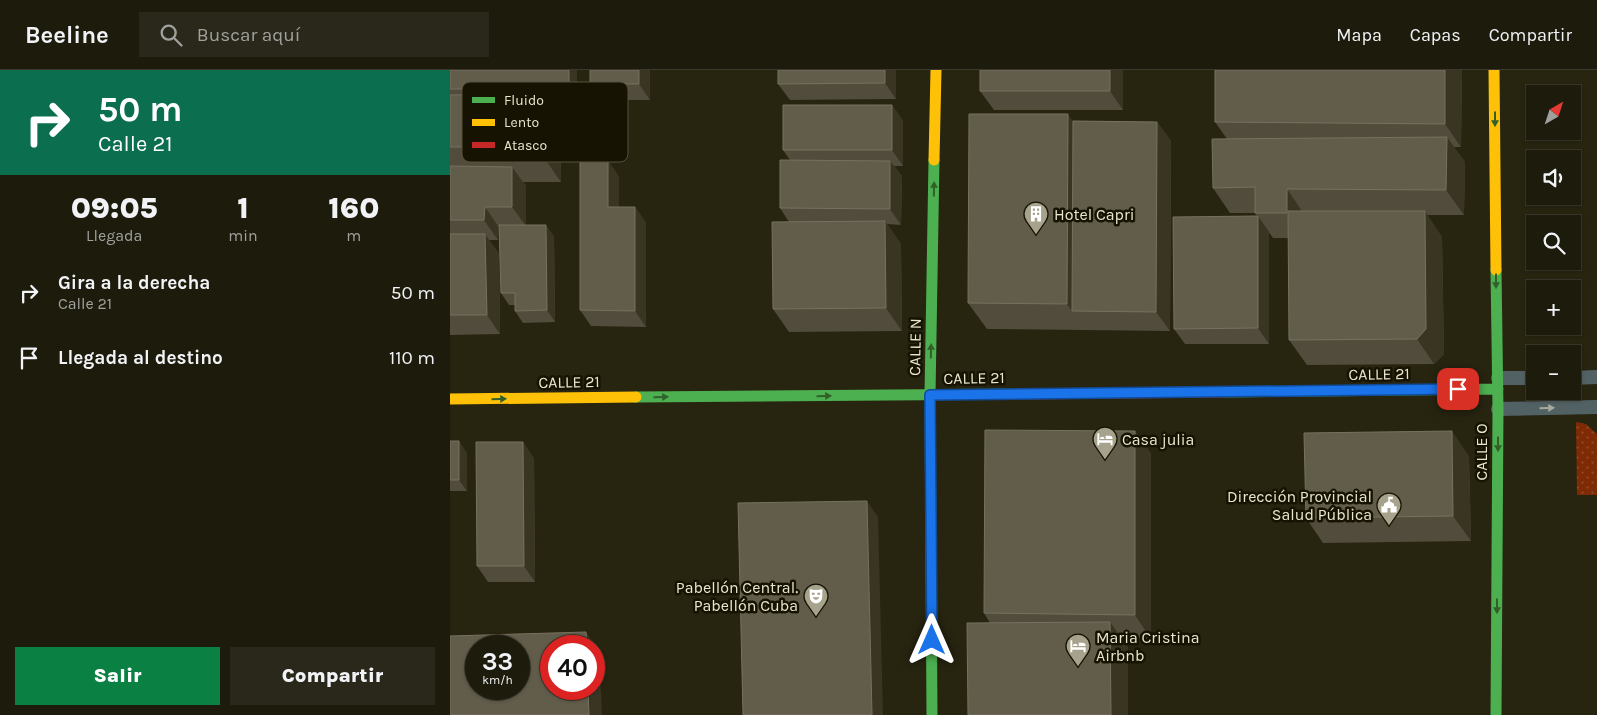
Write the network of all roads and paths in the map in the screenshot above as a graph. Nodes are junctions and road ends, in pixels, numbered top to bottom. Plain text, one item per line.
1 (936, 70) edge
2 (1494, 70) edge
3 (1597, 377) edge
4 (1581, 378) edge
5 (1526, 379) edge
6 (1498, 383) junction
7 (930, 395) junction
8 (450, 399) edge
9 (1597, 407) edge
10 (1498, 409) junction
11 (932, 715) edge
12 (1496, 715) edge

7 -> 1 street, CALLE N
2 -> 6 street, CALLE O
3 - 4 lane
5 - 6 lane
6 - 7 street, CALLE 21
6 - 10 street, CALLE O
8 -> 7 street, CALLE 21
7 - 11 street, CALLE N
10 -> 9 lane
10 -> 12 street, CALLE O

